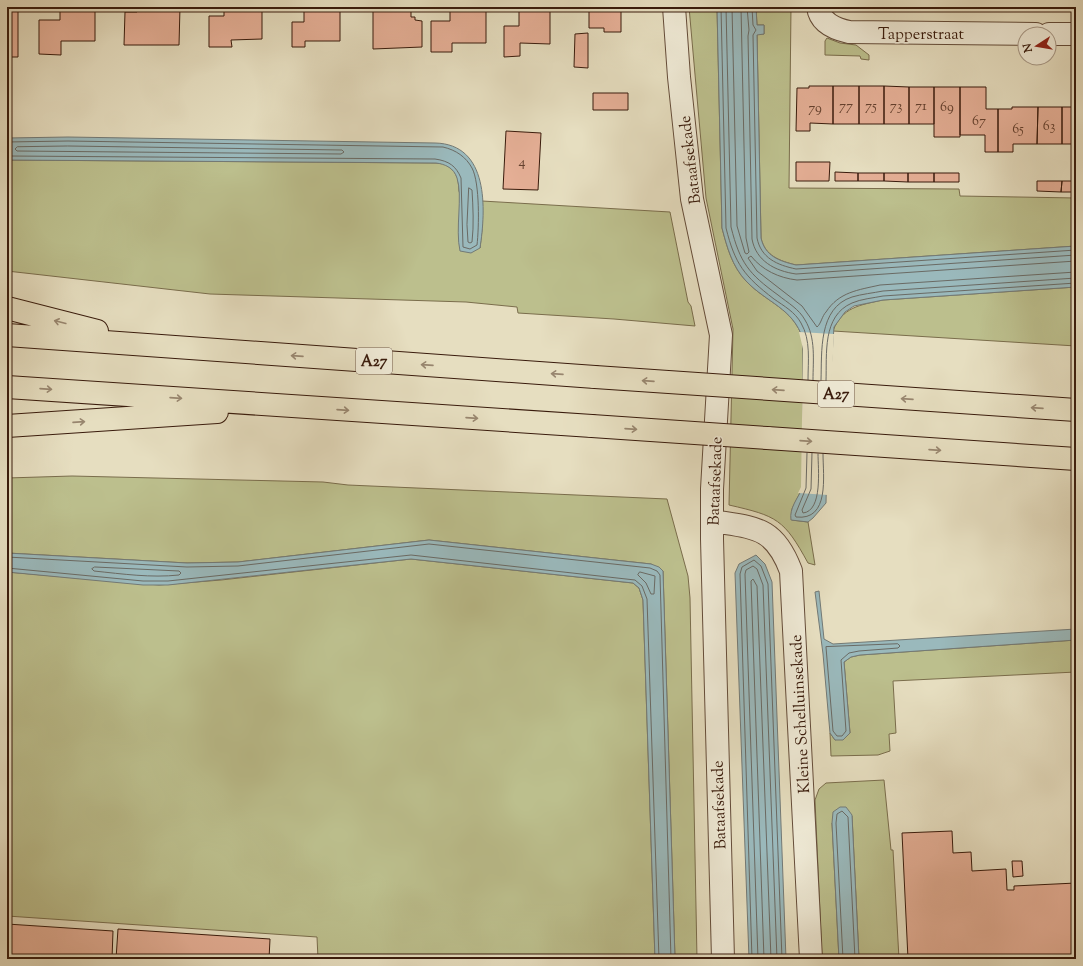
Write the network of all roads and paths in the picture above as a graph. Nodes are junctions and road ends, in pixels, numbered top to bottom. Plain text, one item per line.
1 (674, 7) edge
2 (818, 7) edge
3 (1017, 34) edge
4 (1057, 34) edge
5 (1076, 34) edge
6 (7, 308) edge
7 (7, 335) edge
8 (153, 345) junction
9 (7, 387) edge
10 (304, 407) junction
11 (1076, 410) edge
12 (7, 426) edge
13 (1076, 459) edge
14 (712, 521) junction
15 (723, 959) edge
16 (811, 959) edge

1 - 14 street, Bataafsekade
2 - 3 street, Tapperstraat
4 - 5 street
8 -> 6 highway, A27
7 - 8 highway, A27
11 -> 8 highway, A27, bridge
9 -> 10 highway
12 -> 10 highway
10 -> 13 highway, bridge
14 - 15 street, Bataafsekade
14 - 16 street, Kleine Schelluinsekade

